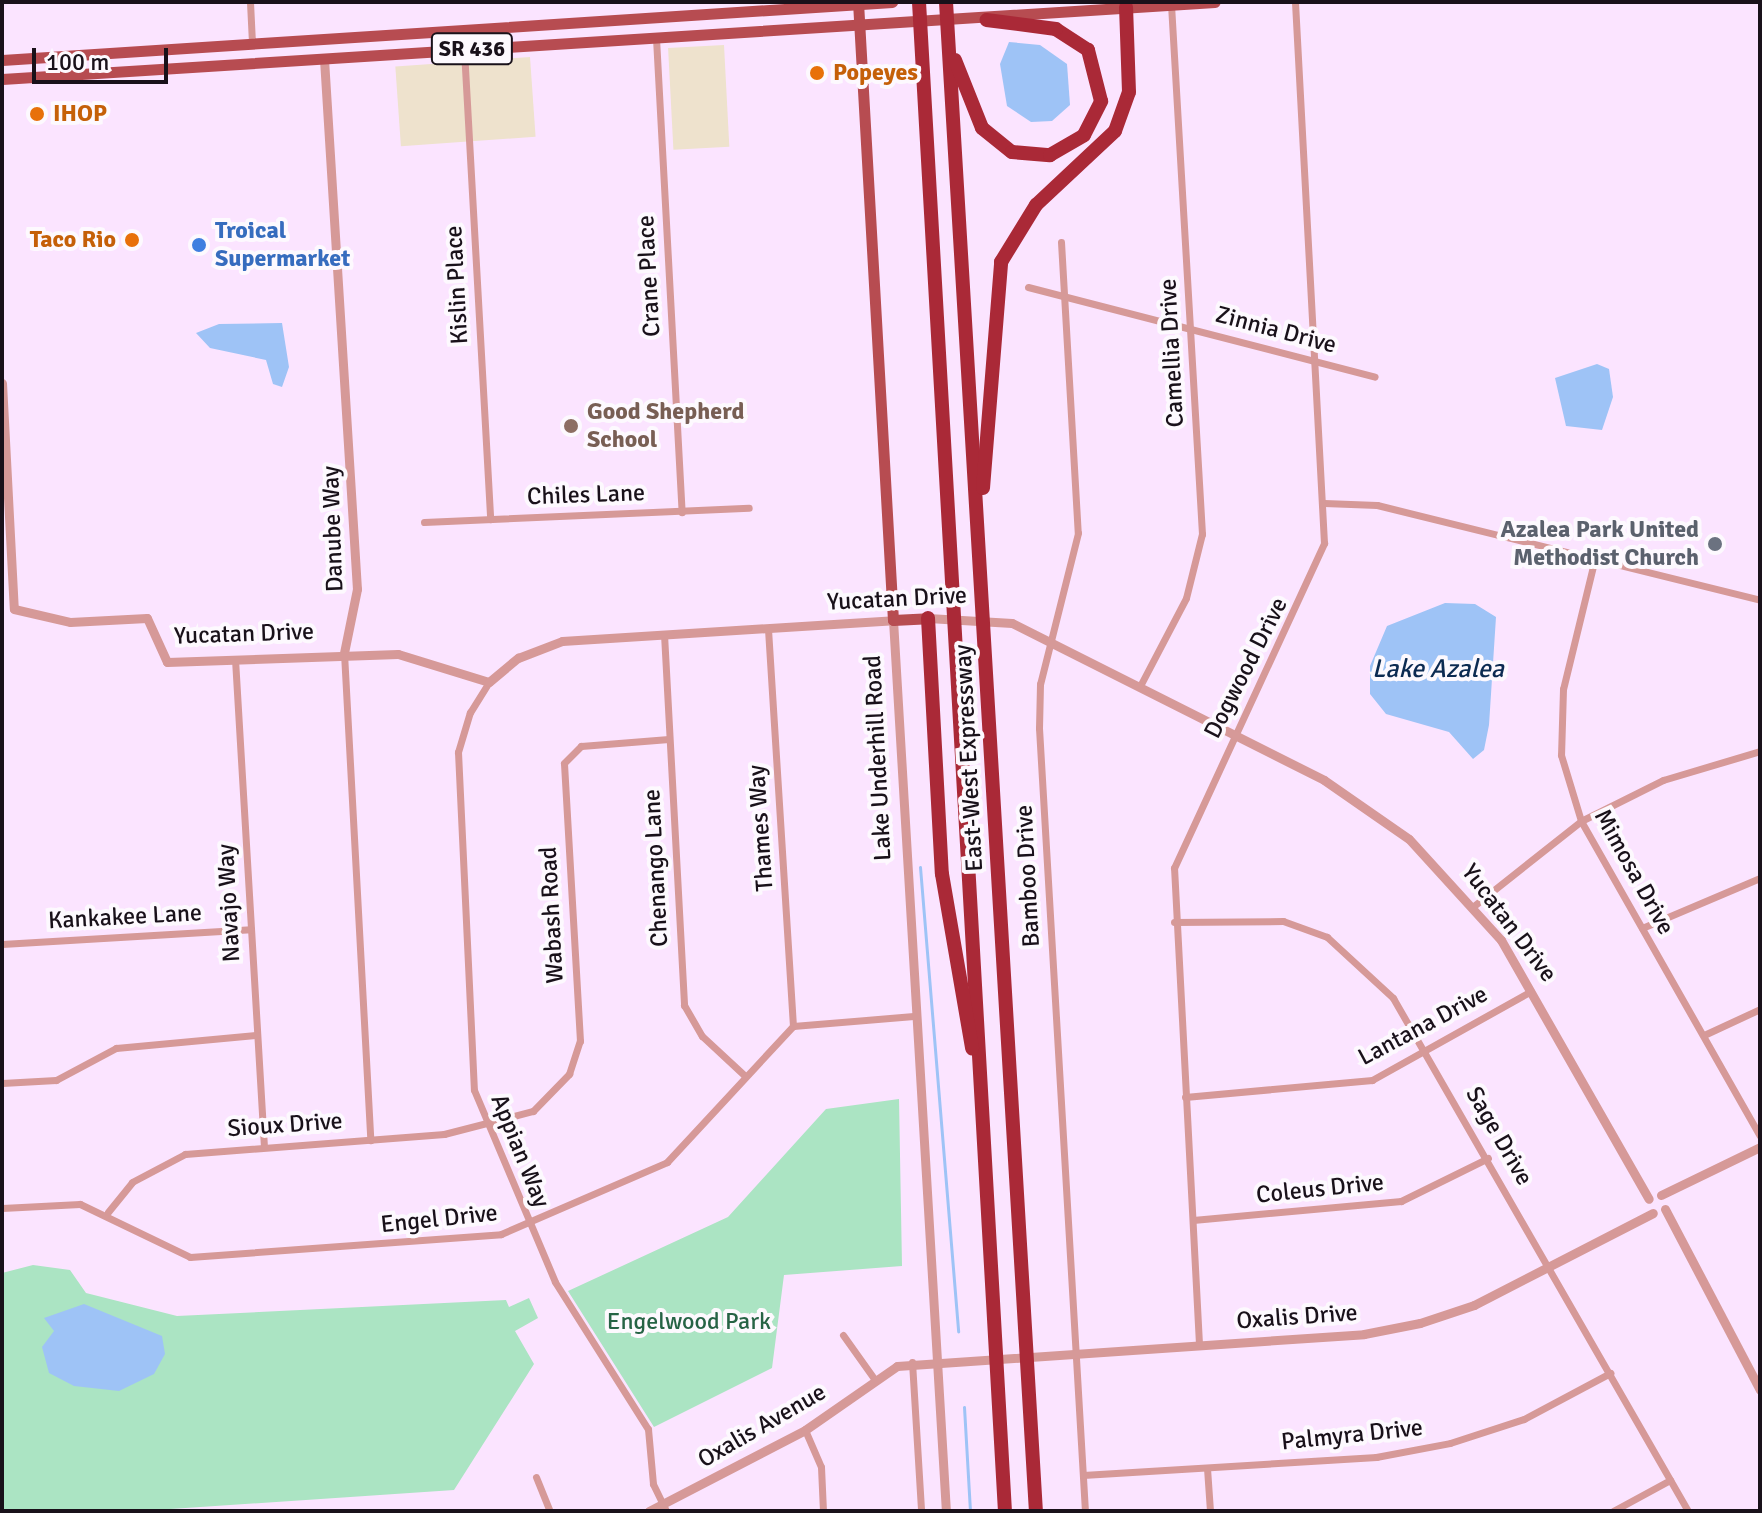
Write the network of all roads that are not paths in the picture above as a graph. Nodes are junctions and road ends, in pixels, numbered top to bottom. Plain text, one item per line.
1 (250, 2) edge
2 (892, 2) edge
3 (919, 2) edge
4 (946, 2) edge
5 (1215, 2) edge
6 (1295, 2) edge
7 (858, 3) edge
8 (1126, 5) edge
9 (1171, 5) junction
10 (987, 20) junction
11 (860, 26) junction
12 (354, 38) junction
13 (656, 38) junction
14 (326, 39) junction
15 (948, 41) junction
16 (252, 43) junction
17 (464, 50) junction
18 (324, 59) junction
19 (2, 60) edge
20 (298, 60) junction
21 (2, 79) edge
22 (1061, 242) dead end
23 (1028, 287) dead end
24 (1064, 296) junction
25 (1191, 328) junction
26 (1316, 362) junction
27 (1375, 377) dead end
28 (2, 383) edge
29 (1324, 503) junction
30 (749, 508) dead end
31 (682, 512) junction
32 (490, 519) junction
33 (424, 522) dead end
34 (1595, 558) junction
35 (980, 564) junction
36 (1760, 600) edge
37 (2, 609) edge
38 (14, 609) junction
39 (928, 618) junction
40 (893, 620) junction
41 (768, 629) junction
42 (664, 634) junction
43 (1049, 641) junction
44 (344, 653) junction
45 (235, 659) junction
46 (489, 682) junction
47 (1140, 686) junction
48 (1236, 734) junction
49 (669, 739) junction
50 (1760, 751) edge
51 (1581, 821) junction
52 (1760, 878) edge
53 (1475, 905) junction
54 (1174, 922) junction
55 (1642, 928) junction
56 (251, 929) junction
57 (2, 944) edge
58 (1533, 990) junction
59 (1760, 1009) edge
60 (914, 1016) junction
61 (793, 1026) junction
62 (256, 1035) junction
63 (1704, 1035) junction
64 (1427, 1050) junction
65 (745, 1076) junction
66 (981, 1079) junction
67 (2, 1083) edge
68 (1185, 1097) junction
69 (485, 1126) junction
70 (1760, 1136) edge
71 (370, 1140) junction
72 (264, 1145) junction
73 (1760, 1147) edge
74 (1488, 1158) junction
75 (1657, 1204) junction
76 (2, 1208) edge
77 (108, 1212) junction
78 (1193, 1220) junction
79 (529, 1226) junction
80 (1550, 1267) junction
81 (843, 1335) dead end
82 (1199, 1344) junction
83 (1076, 1352) junction
84 (937, 1361) junction
85 (912, 1362) junction
86 (1610, 1373) junction
87 (875, 1380) junction
88 (1760, 1390) edge
89 (805, 1430) junction
90 (1207, 1468) junction
91 (1083, 1475) junction
92 (536, 1477) dead end
93 (1670, 1480) junction
94 (664, 1507) edge
95 (550, 1511) edge
96 (649, 1511) edge
97 (823, 1511) edge
98 (921, 1511) edge
99 (946, 1511) edge
100 (1005, 1511) edge
101 (1036, 1511) edge
102 (1085, 1511) edge
103 (1210, 1511) edge
104 (1613, 1511) edge
105 (1688, 1511) edge

1 - 16 street
2 - 7 main road, SR 436
3 - 66 highway, East-West Expressway
4 - 15 highway, East-West Expressway
5 - 9 main road, SR 436
6 - 26 street, Dogwood Drive
7 - 11 main road, Lake Underhill Road
7 - 12 main road, SR 436
8 - 9 main road, SR 436
8 - 10 main road, SR 436
8 - 35 highway
9 - 25 street, Camellia Drive
10 - 11 main road, SR 436
10 - 15 highway
11 - 13 main road, SR 436
11 - 40 main road, Lake Underhill Road
12 - 14 main road, SR 436
12 - 18 main road
13 - 17 main road, SR 436
13 - 31 street, Crane Place
14 - 16 main road, SR 436
14 - 20 main road
15 - 35 highway, East-West Expressway
16 - 19 main road, SR 436
17 - 18 main road, SR 436
17 - 32 street, Kislin Place
18 - 20 main road, SR 436
18 - 44 street, Danube Way
20 - 21 main road, SR 436
22 - 24 street, Bamboo Drive
23 - 24 street, Zinnia Drive
24 - 25 street, Zinnia Drive
24 - 43 street, Bamboo Drive
25 - 26 street, Zinnia Drive
25 - 47 street, Camellia Drive
26 - 27 street, Zinnia Drive
26 - 29 street, Dogwood Drive
28 - 38 street
29 - 34 street
29 - 48 street, Dogwood Drive
30 - 31 street, Chiles Lane
31 - 32 street, Chiles Lane
32 - 33 street, Chiles Lane
34 - 36 street
34 - 51 street, Mimosa Drive
35 - 101 highway, East-West Expressway
37 - 38 street
38 - 45 street, Yucatan Drive
39 - 40 main road, Yucatan Drive
39 - 43 street, Yucatan Drive
39 - 66 highway
40 - 41 street, Yucatan Drive
40 - 60 street, Lake Underhill Road
41 - 42 street, Yucatan Drive
41 - 61 street, Thames Way
42 - 46 street, Yucatan Drive
42 - 49 street, Chenango Lane
43 - 47 street, Yucatan Drive
43 - 83 street, Bamboo Drive
44 - 45 street, Yucatan Drive
44 - 46 street, Yucatan Drive
44 - 71 street, Danube Way
45 - 56 street, Navajo Way
46 - 69 street, Appian Way
47 - 48 street, Yucatan Drive
48 - 53 street, Yucatan Drive
48 - 54 street, Dogwood Drive
49 - 65 street, Chenango Lane
49 - 69 street, Wabash Road
50 - 51 street
51 - 53 street
51 - 55 street, Mimosa Drive
52 - 55 street
53 - 58 street, Yucatan Drive
54 - 64 street, Sage Drive
54 - 68 street, Dogwood Drive
55 - 63 street, Mimosa Drive
56 - 57 street, Kankakee Lane
56 - 62 street, Navajo Way
58 - 64 street, Lantana Drive
58 - 75 street, Yucatan Drive
59 - 63 street
60 - 61 street
60 - 84 street, Lake Underhill Road
61 - 65 street, Engel Drive
62 - 67 street
62 - 72 street, Navajo Way
63 - 70 street, Mimosa Drive
64 - 68 street, Lantana Drive
64 - 74 street, Sage Drive
65 - 79 street, Engel Drive
66 - 100 highway, East-West Expressway
68 - 78 street, Dogwood Drive
69 - 71 street, Sioux Drive
69 - 79 street, Appian Way
71 - 72 street, Sioux Drive
72 - 77 street, Sioux Drive
73 - 75 street
74 - 78 street, Coleus Drive
74 - 80 street, Sage Drive
75 - 80 street, Oxalis Drive
75 - 88 street, Yucatan Drive
76 - 77 street, Engel Drive
77 - 79 street, Engel Drive
78 - 82 street, Dogwood Drive
79 - 94 street, Appian Way
80 - 82 street, Oxalis Drive
80 - 86 street, Sage Drive
81 - 87 street
82 - 83 street, Oxalis Drive
83 - 84 street, Oxalis Drive
83 - 91 street, Bamboo Drive
84 - 85 street, Oxalis Avenue
84 - 99 street, Lake Underhill Road
85 - 87 street, Oxalis Avenue
85 - 98 street
86 - 90 street, Palmyra Drive
86 - 93 street, Sage Drive
87 - 89 street, Oxalis Avenue
89 - 94 street, Oxalis Avenue
89 - 97 street
90 - 91 street, Palmyra Drive
90 - 103 street
91 - 102 street, Bamboo Drive
92 - 95 street
93 - 104 street
93 - 105 street, Sage Drive
94 - 96 street, Oxalis Avenue

